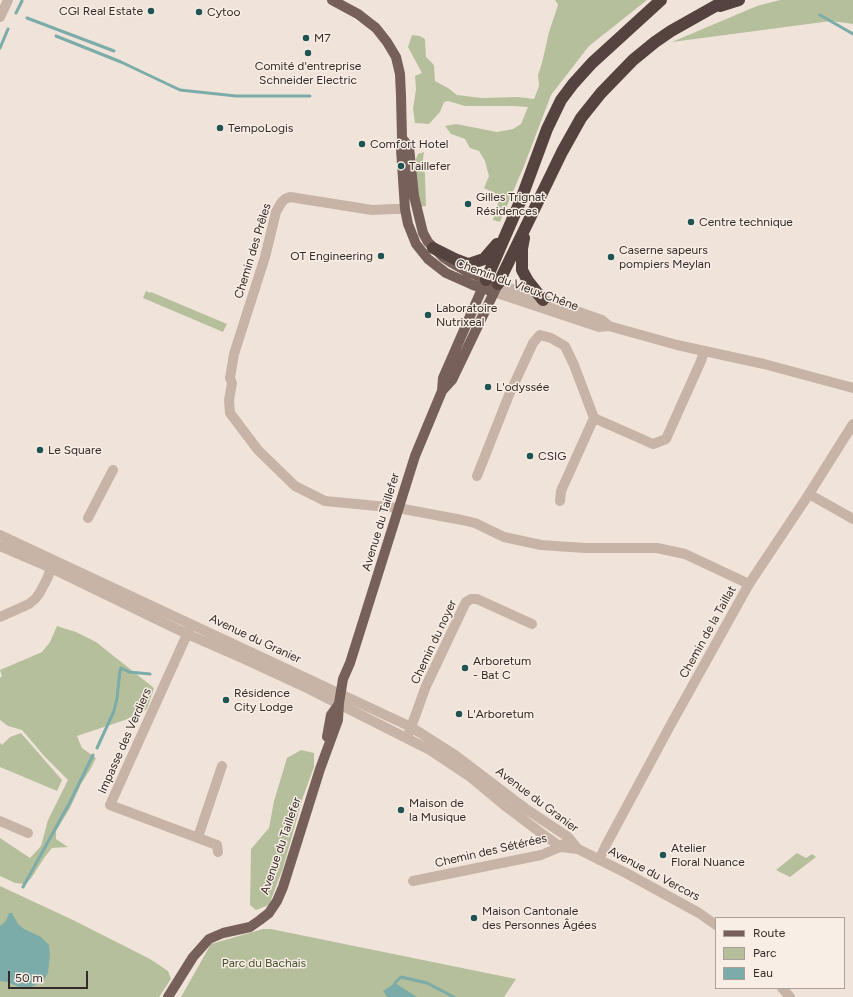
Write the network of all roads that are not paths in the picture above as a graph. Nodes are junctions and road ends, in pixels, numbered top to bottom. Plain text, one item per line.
1 (8, 0) edge
2 (332, 0) edge
3 (661, 0) edge
4 (726, 0) edge
5 (739, 0) edge
6 (711, 9) junction
7 (0, 17) edge
8 (402, 138) junction
9 (405, 209) junction
10 (525, 229) junction
11 (506, 232) junction
12 (433, 248) junction
13 (484, 284) junction
14 (496, 288) junction
15 (543, 300) junction
16 (609, 326) junction
17 (704, 351) junction
18 (853, 388) edge
19 (442, 391) junction
20 (594, 418) junction
21 (853, 424) edge
22 (113, 470) dead end
23 (477, 476) dead end
24 (809, 494) junction
25 (560, 501) dead end
26 (398, 508) junction
27 (88, 518) dead end
28 (853, 519) edge
29 (0, 534) edge
30 (0, 546) edge
31 (53, 564) junction
32 (750, 584) junction
33 (0, 616) edge
34 (532, 624) dead end
35 (192, 625) junction
36 (187, 634) junction
37 (341, 699) junction
38 (411, 727) junction
39 (408, 739) junction
40 (222, 766) dead end
41 (0, 821) edge
42 (28, 833) dead end
43 (198, 837) junction
44 (568, 837) junction
45 (561, 847) junction
46 (578, 849) junction
47 (218, 852) dead end
48 (599, 860) junction
49 (414, 881) dead end
50 (715, 924) edge
51 (783, 989) edge
52 (168, 997) edge
53 (790, 997) edge

1 - 7 street
2 - 8 main road, Chemin du Vieux Chêne
3 - 11 highway
4 - 6 highway
5 - 6 highway
6 - 10 highway
8 - 9 main road, Chemin du Vieux Chêne
8 - 12 main road, Chemin du Vieux Chêne
9 - 13 main road, Chemin du Vieux Chêne
9 - 26 street, Chemin des Prêles
10 - 14 highway
10 - 15 highway
11 - 12 highway
11 - 13 highway
12 - 13 main road, Chemin du Vieux Chêne
13 - 14 main road, Chemin du Vieux Chêne
13 - 19 main road, Avenue du Taillefer
14 - 15 street, Chemin du Vieux Chêne
14 - 16 street, Chemin du Vieux Chêne
14 - 19 main road, Avenue du Taillefer
15 - 16 street, Chemin du Vieux Chêne
16 - 17 street, Chemin du Vieux Chêne
17 - 18 street, Chemin du Vieux Chêne
17 - 20 street
19 - 26 main road, Avenue du Taillefer
20 - 23 street
20 - 25 street
21 - 24 street, Chemin de la Taillat
22 - 27 street
24 - 28 street
24 - 32 street, Chemin de la Taillat
26 - 32 street, Chemin des Prêles
26 - 37 main road, Avenue du Taillefer
29 - 31 street, Avenue du Granier
30 - 31 street, Avenue du Granier
31 - 33 street
31 - 35 street, Avenue du Granier
31 - 36 street, Avenue du Granier
32 - 48 street, Chemin de la Taillat
34 - 38 street, Chemin du noyer
35 - 36 street, Impasse des Verdiers
35 - 37 street, Avenue du Granier
36 - 37 street, Avenue du Granier
36 - 43 street, Impasse des Verdiers
37 - 38 street, Avenue du Granier
37 - 39 street, Avenue du Granier
37 - 52 main road, Avenue du Taillefer
38 - 39 street, Chemin du noyer
38 - 44 street, Avenue du Granier
39 - 45 street, Avenue du Granier
40 - 43 street
41 - 42 street
43 - 47 street, Impasse des Verdiers
44 - 45 street, Chemin des Sétérées
44 - 46 street, Avenue du Granier
45 - 46 street, Avenue du Granier
45 - 49 street, Chemin des Sétérées
46 - 48 street, Avenue du Vercors
48 - 50 street, Avenue du Vercors
51 - 53 street

